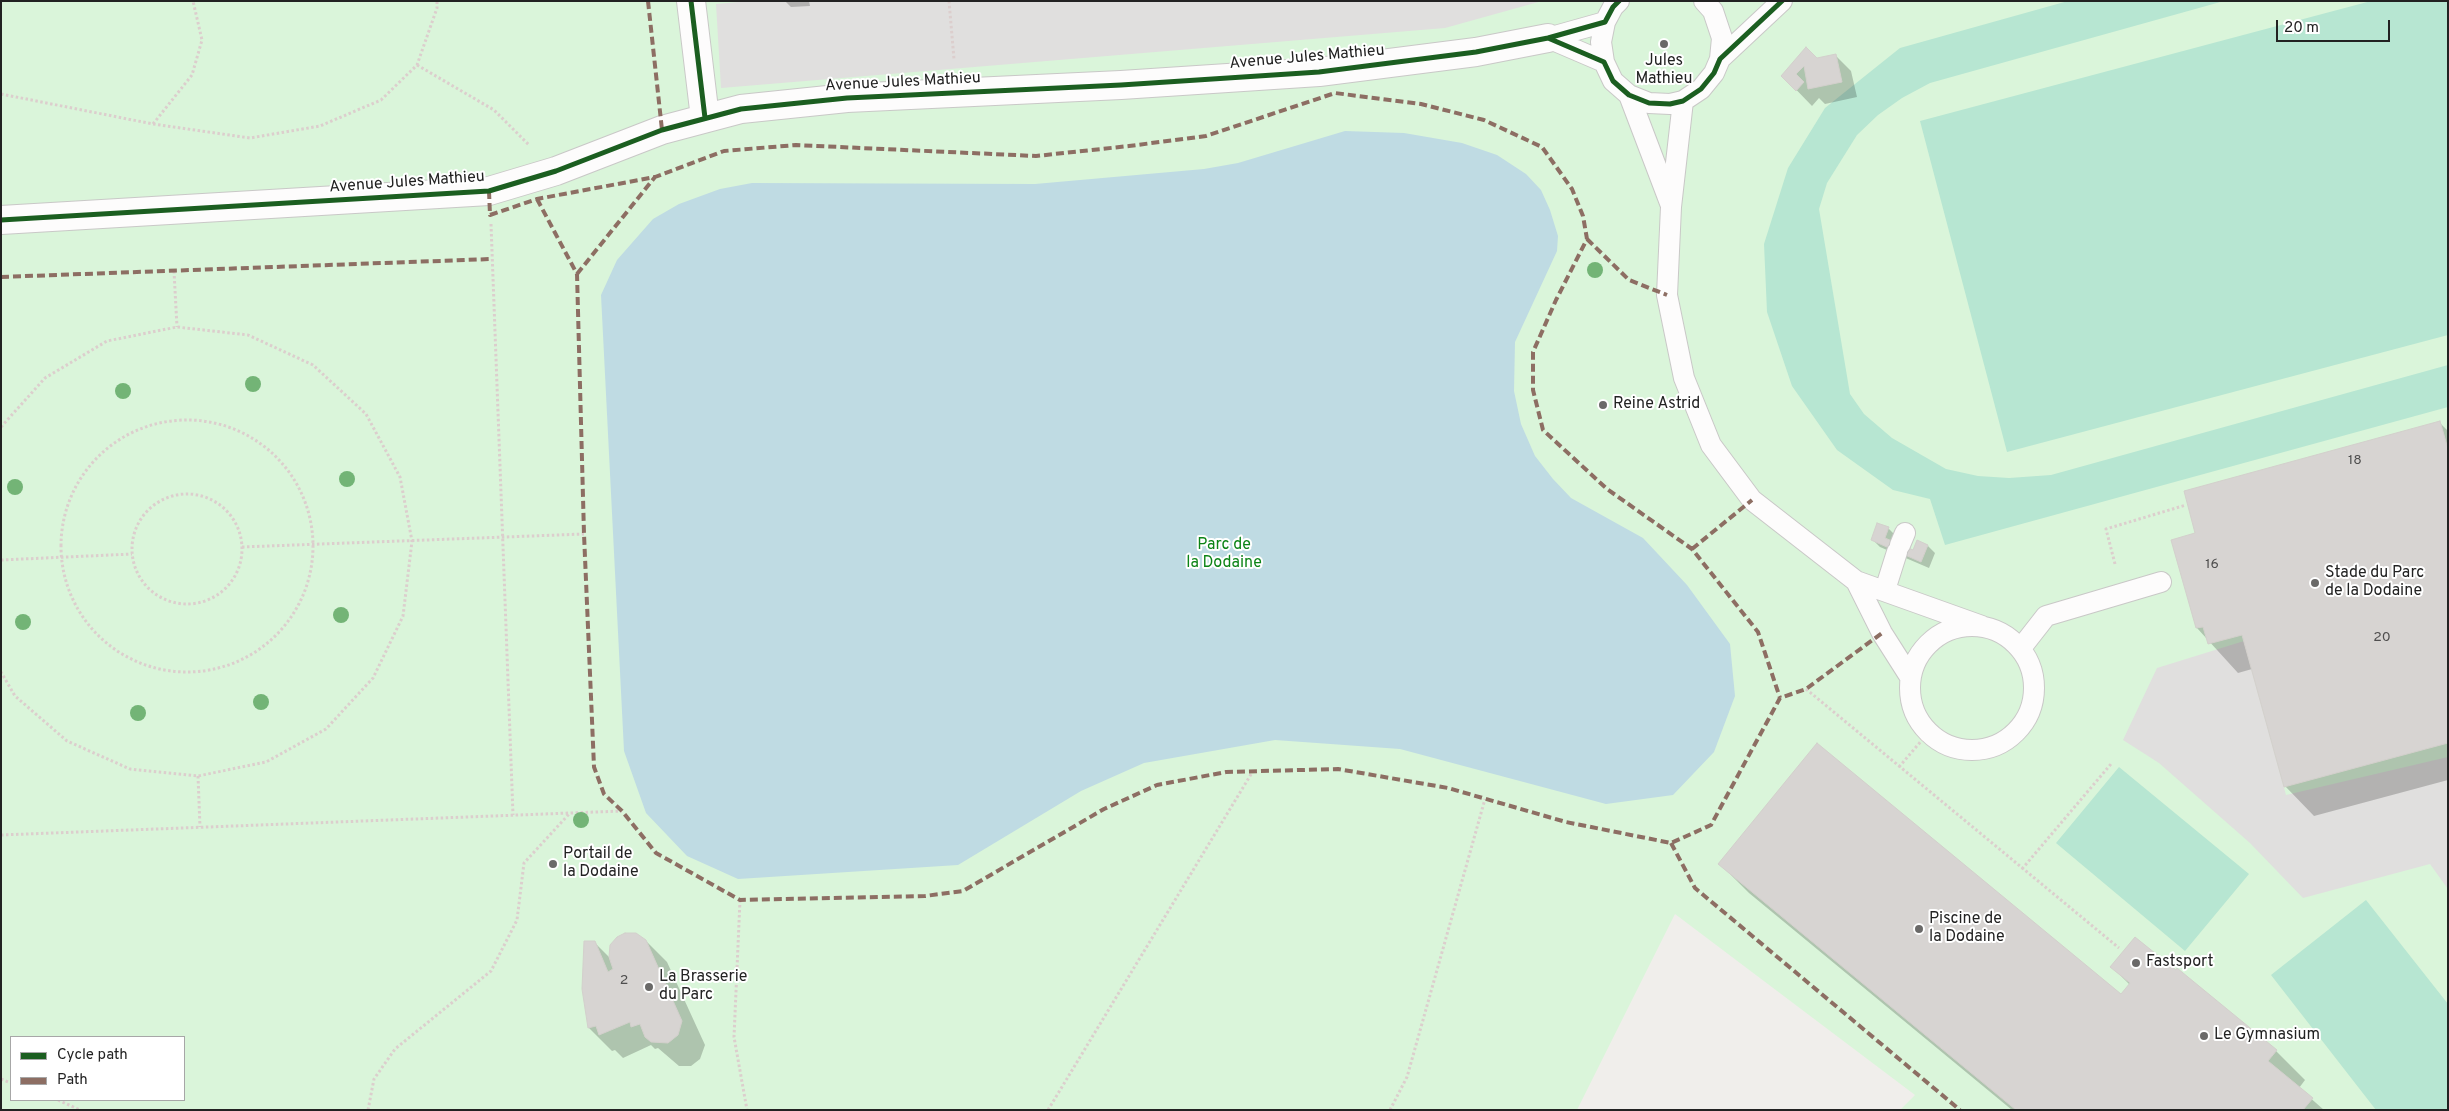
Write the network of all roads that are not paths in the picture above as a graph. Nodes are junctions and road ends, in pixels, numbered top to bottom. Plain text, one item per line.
1 (690, 1) edge
2 (1620, 1) edge
3 (1704, 1) edge
4 (1782, 1) edge
5 (1605, 22) junction
6 (1548, 38) junction
7 (1720, 59) junction
8 (1604, 62) junction
9 (1630, 95) junction
10 (1683, 100) junction
11 (705, 118) junction
12 (1671, 207) junction
13 (1, 220) edge
14 (1901, 543) dead end
15 (1856, 581) junction
16 (2161, 582) dead end
17 (1885, 590) junction
18 (1982, 626) junction
19 (2021, 648) junction
20 (1910, 677) junction

1 - 11 street
2 - 5 lane
3 - 7 lane
4 - 7 lane
5 - 6 lane
5 - 8 lane
6 - 8 lane
6 - 11 street, Avenue Jules Mathieu
7 - 10 lane
8 - 9 lane
9 - 10 lane
9 - 12 lane
10 - 12 lane
11 - 13 street, Avenue Jules Mathieu
12 - 15 lane
14 - 17 lane
15 - 17 lane
15 - 20 lane
16 - 19 lane
17 - 18 lane
18 - 19 lane
18 - 20 lane
19 - 20 lane

